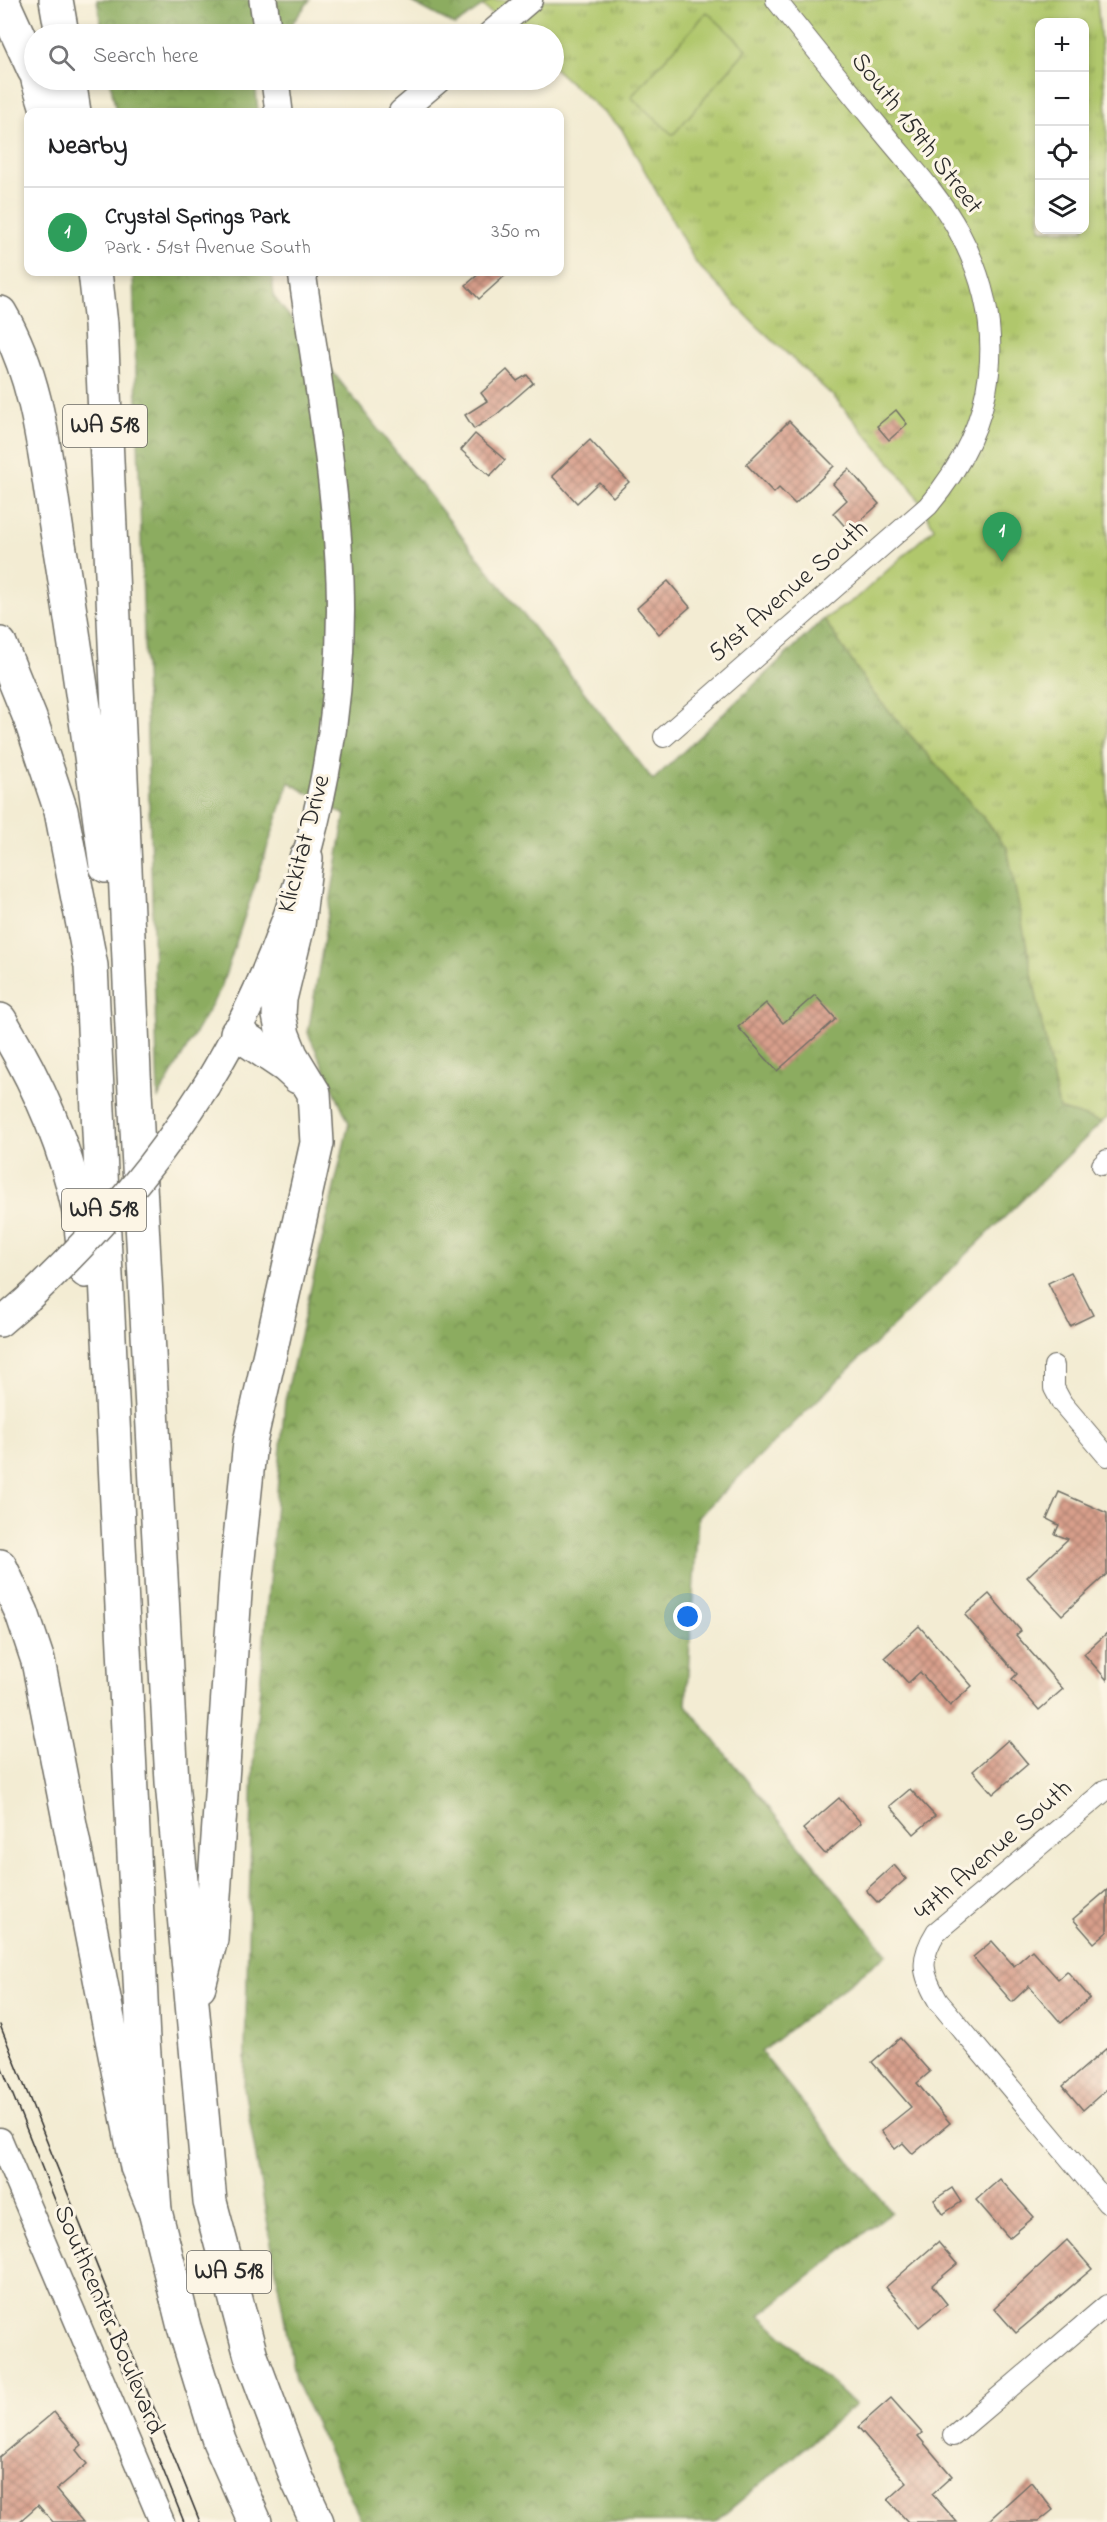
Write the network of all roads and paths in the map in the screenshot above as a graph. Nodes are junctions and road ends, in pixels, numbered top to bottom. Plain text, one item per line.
1 (2, 0) edge
2 (56, 0) edge
3 (263, 0) edge
4 (530, 0) edge
5 (776, 0) edge
6 (60, 24) edge
7 (267, 24) edge
8 (502, 24) edge
9 (24, 48) edge
10 (41, 90) edge
11 (71, 90) edge
12 (276, 90) edge
13 (427, 90) edge
14 (47, 108) edge
15 (73, 108) edge
16 (278, 108) edge
17 (406, 108) edge
18 (89, 276) edge
19 (95, 276) edge
20 (303, 276) edge
21 (0, 313) edge
22 (101, 324) junction
23 (947, 484) joint
24 (0, 644) edge
25 (664, 737) dead end
26 (306, 858) junction
27 (0, 1020) edge
28 (237, 1033) junction
29 (134, 1073) junction
30 (314, 1093) junction
31 (0, 1323) edge
32 (1054, 1366) dead end
33 (1107, 1456) edge
34 (0, 1566) edge
35 (130, 1789) junction
36 (1107, 1789) edge
37 (193, 2008) junction
38 (0, 2140) edge
39 (1107, 2204) edge
40 (155, 2211) junction
41 (1107, 2305) edge
42 (953, 2436) dead end
43 (162, 2522) edge
44 (255, 2522) edge
45 (317, 2522) edge

1 - 9 highway
2 - 6 highway
3 - 7 main road
4 - 8 street
5 - 23 street, South 159th Street
10 - 14 highway
11 - 15 highway
12 - 16 main road
13 - 17 street
18 - 22 highway, WA 518
19 - 22 highway
20 - 26 main road, Klickitat Drive
21 - 29 highway
22 - 29 highway, WA 518
23 - 25 street, 51st Avenue South
24 - 35 highway, WA 518
26 - 28 main road, Klickitat Drive
26 - 30 highway
27 - 35 highway
28 - 30 highway
28 - 31 main road, Klickitat Drive, bridge
29 - 37 highway, WA 518
30 - 37 highway
32 - 33 street
34 - 40 highway
35 - 40 highway, WA 518
36 - 39 street, 47th Avenue South
37 - 45 highway, WA 518
38 - 43 street, Southcenter Boulevard
40 - 44 highway, WA 518
41 - 42 street

